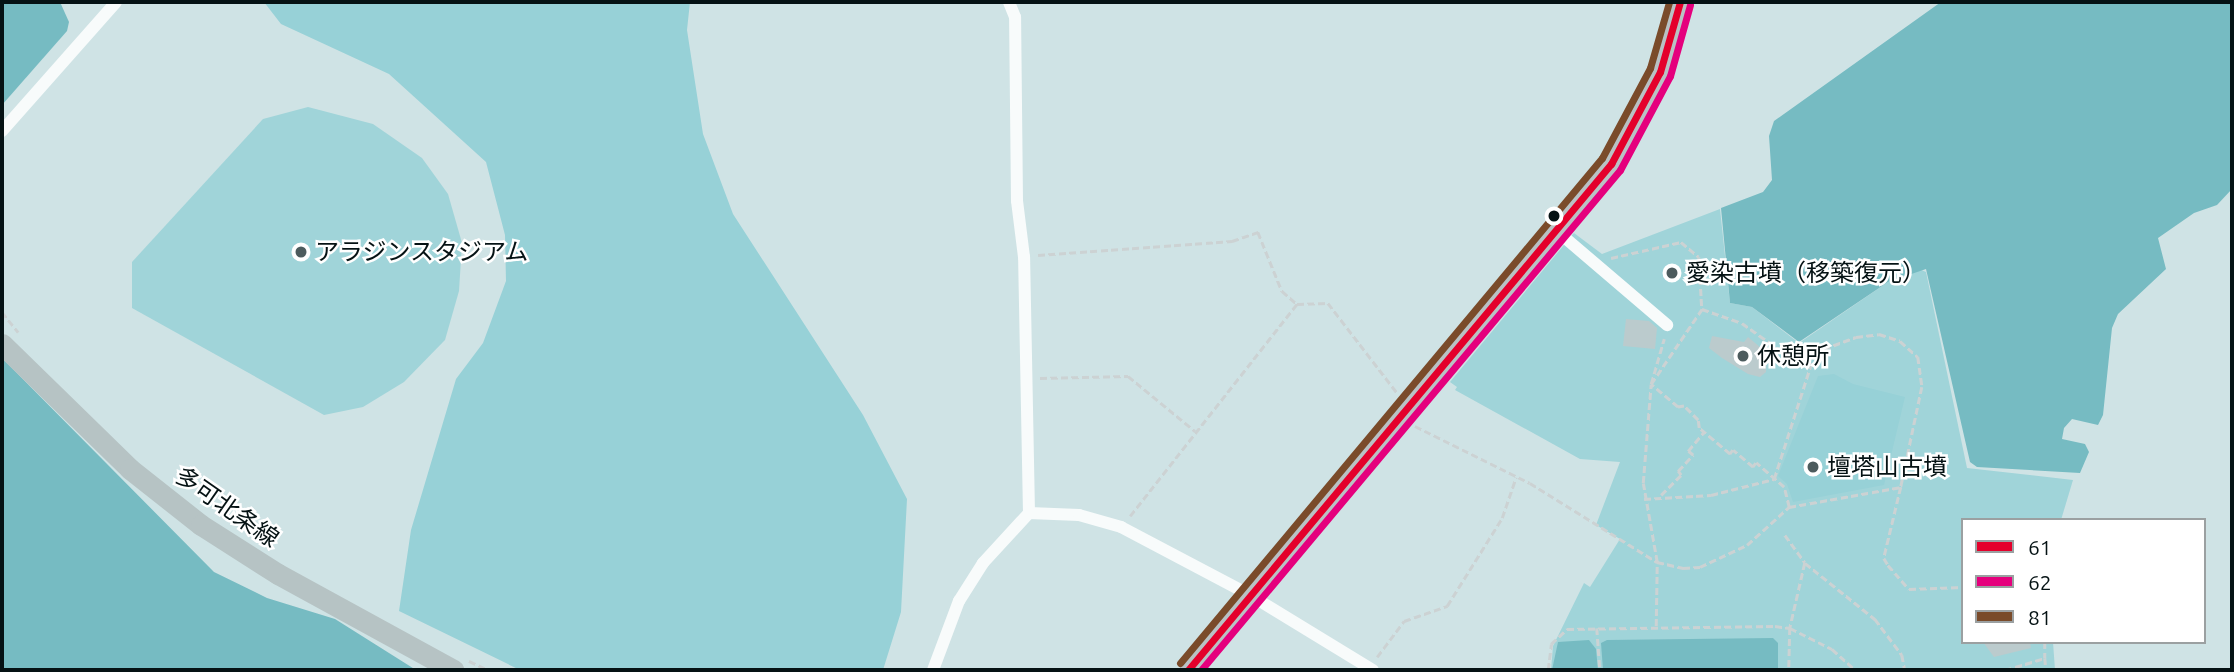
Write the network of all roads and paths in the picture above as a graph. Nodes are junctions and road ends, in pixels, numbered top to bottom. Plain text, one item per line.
1 (116, 2) edge
2 (1009, 2) edge
3 (1680, 2) edge
4 (2, 131) edge
5 (1557, 231) junction
6 (1024, 257) junction
7 (1593, 262) junction
8 (1297, 304) junction
9 (1702, 309) junction
10 (2, 312) edge
11 (1667, 325) joint
12 (26, 341) dead end
13 (2, 344) edge
14 (1815, 352) junction
15 (1025, 378) junction
16 (1651, 384) junction
17 (1404, 413) junction
18 (1195, 431) junction
19 (1704, 432) junction
20 (1516, 477) junction
21 (1774, 479) junction
22 (1901, 487) junction
23 (1661, 495) junction
24 (1644, 499) junction
25 (1789, 507) junction
26 (1030, 513) junction
27 (1121, 527) junction
28 (1785, 535) dead end
29 (1657, 562) junction
30 (1805, 563) junction
31 (1961, 587) edge
32 (1250, 595) junction
33 (1656, 627) junction
34 (1597, 628) junction
35 (1790, 628) junction
36 (2045, 644) edge
37 (2046, 658) junction
38 (458, 664) edge
39 (1371, 669) edge
40 (488, 670) edge
41 (933, 670) edge
42 (1188, 670) edge
43 (1548, 670) edge
44 (1600, 670) edge
45 (1789, 670) edge
46 (1855, 670) edge
47 (1905, 670) edge
48 (2004, 670) edge
49 (2046, 670) edge

1 - 4 street
2 - 6 street
3 - 5 street
5 - 7 street
5 - 17 street
6 - 8 path
6 - 15 street
7 - 9 path
7 - 11 street
8 - 17 path
8 - 18 path
9 - 14 path
9 - 16 path
10 - 12 path
11 - 16 path
13 - 38 main road, 多可北条線
14 - 21 path
14 - 22 path
15 - 18 path
15 - 26 street
16 - 19 path
16 - 24 path
17 - 20 path
17 - 32 street
18 - 27 path
19 - 21 path
19 - 23 path
20 - 29 path
20 - 39 path
21 - 23 path
21 - 25 path
22 - 25 path
22 - 31 path
23 - 24 path
24 - 29 path
25 - 29 path
26 - 27 street
26 - 41 street
27 - 32 street
28 - 30 path
29 - 33 path
30 - 35 path
30 - 47 path
32 - 39 street
32 - 42 street
33 - 34 path
33 - 35 path
34 - 43 path
34 - 44 path
35 - 45 path
35 - 46 path
36 - 37 path
37 - 48 path
37 - 49 path
38 - 40 path

